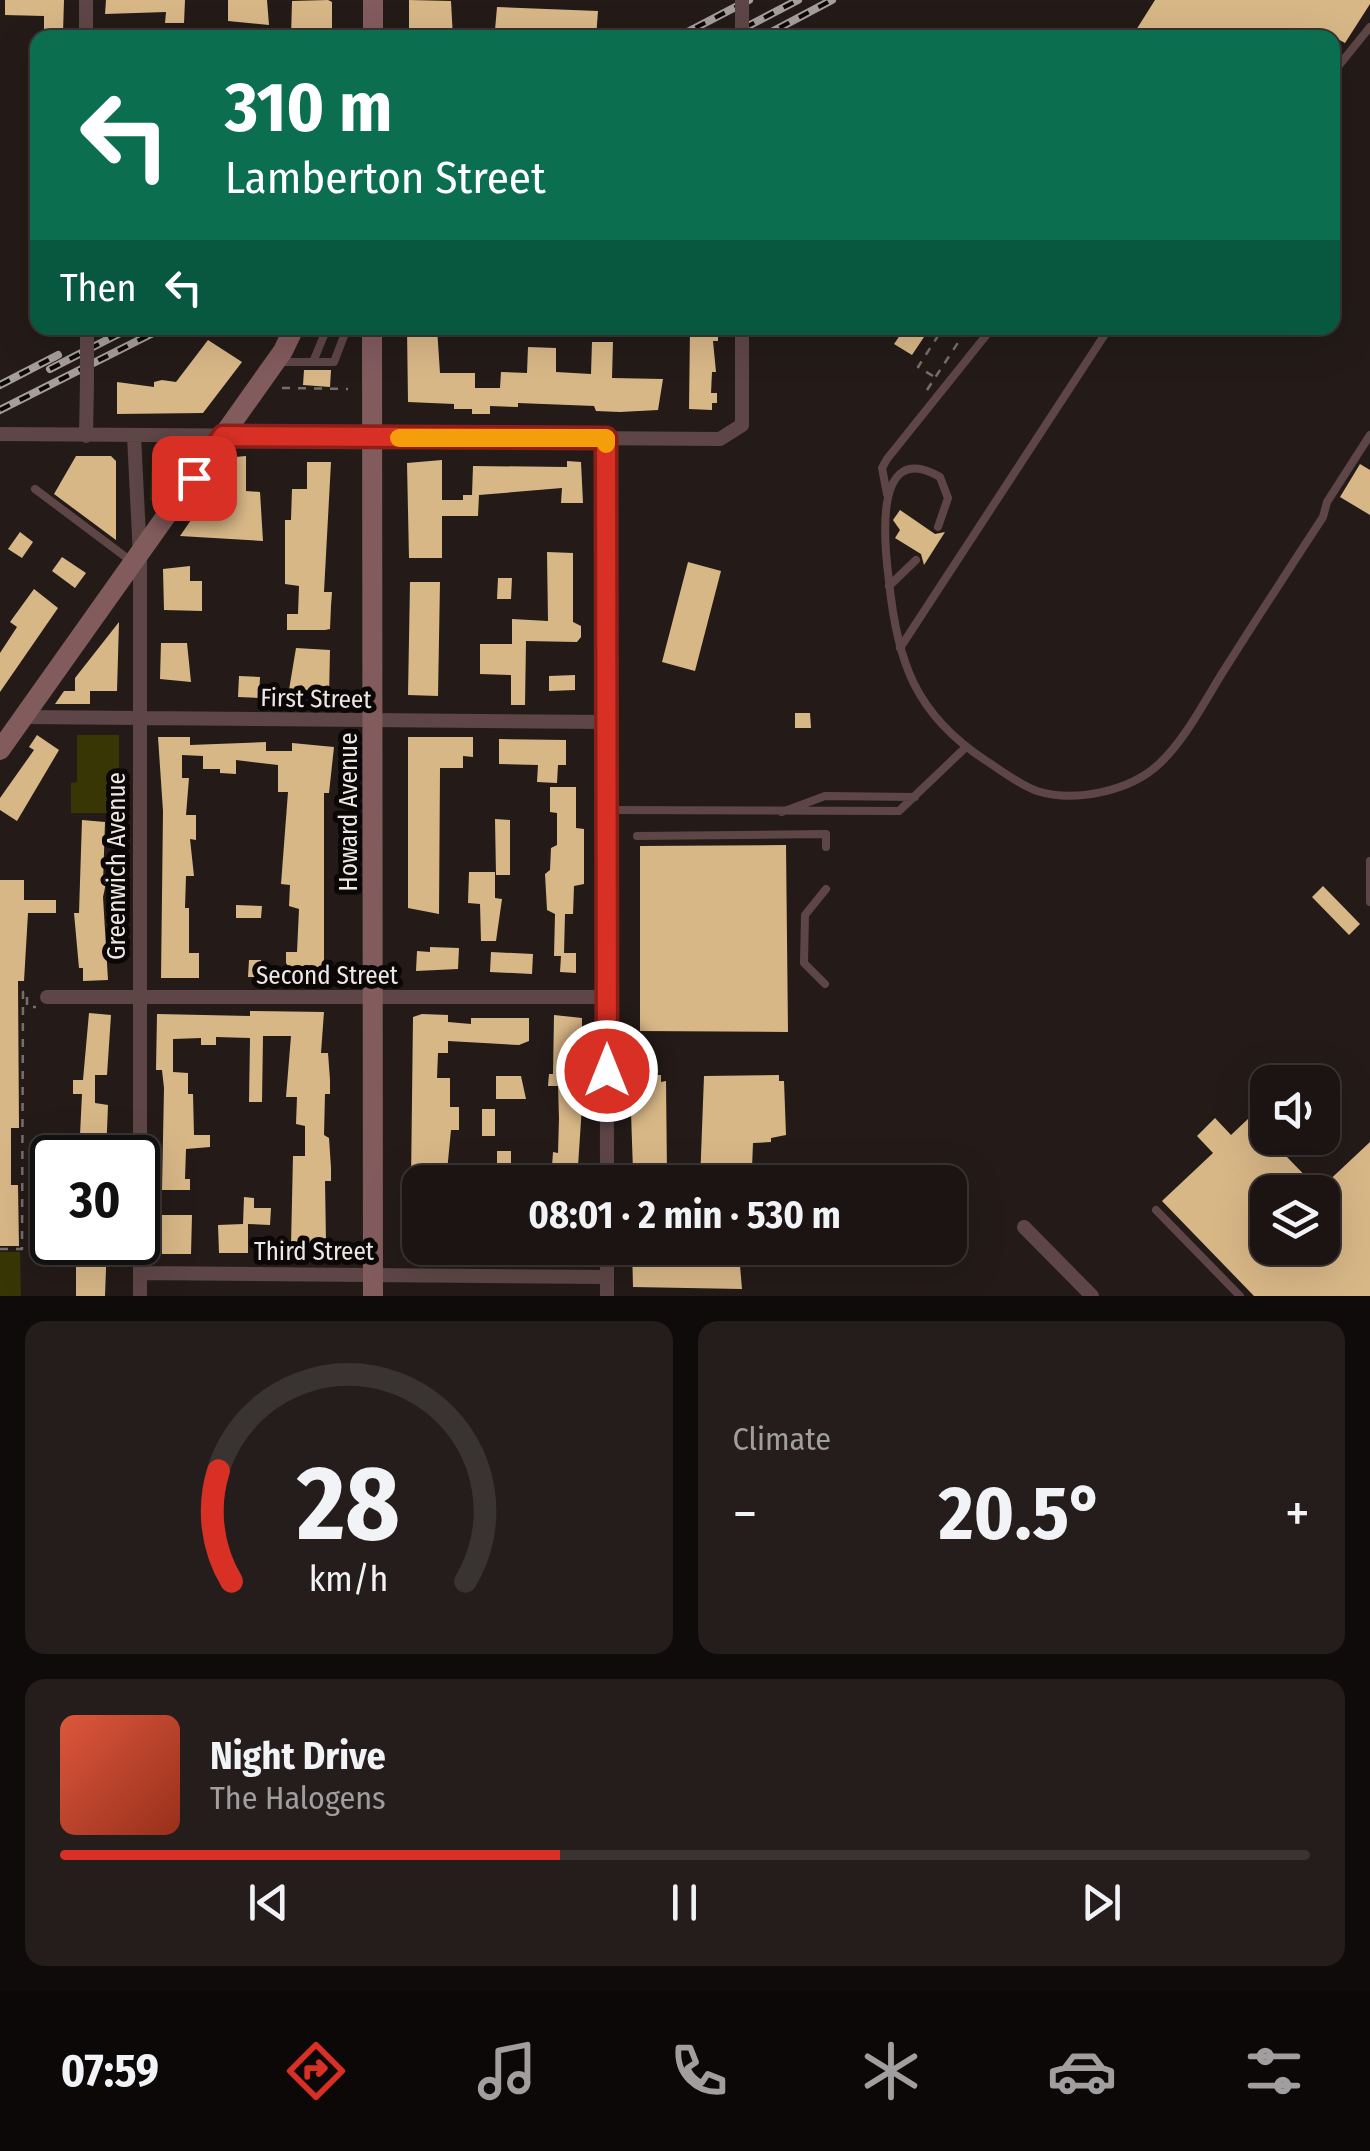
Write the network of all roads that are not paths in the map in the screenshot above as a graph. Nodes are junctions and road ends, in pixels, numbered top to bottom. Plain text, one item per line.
1 (86, 0) edge
2 (373, 0) edge
3 (742, 0) edge
4 (1370, 28) edge
5 (86, 30) edge
6 (373, 30) edge
7 (742, 30) edge
8 (1340, 64) edge
9 (87, 335) edge
10 (291, 335) edge
11 (303, 335) edge
12 (324, 335) edge
13 (344, 335) edge
14 (372, 335) edge
15 (742, 335) edge
16 (987, 335) edge
17 (1104, 335) edge
18 (280, 357) junction
19 (314, 362) junction
20 (0, 434) edge
21 (1370, 434) edge
22 (86, 436) junction
23 (134, 436) junction
24 (223, 436) junction
25 (372, 438) junction
26 (606, 438) junction
27 (35, 489) dead end
28 (887, 494) junction
29 (938, 527) dead end
30 (137, 560) junction
31 (916, 560) dead end
32 (889, 586) junction
33 (900, 648) junction
34 (24, 717) junction
35 (139, 718) junction
36 (372, 721) junction
37 (607, 722) junction
38 (965, 748) junction
39 (0, 750) edge
40 (915, 797) junction
41 (607, 810) junction
42 (778, 813) junction
43 (637, 836) dead end
44 (826, 847) dead end
45 (1370, 861) edge
46 (826, 888) dead end
47 (1370, 902) edge
48 (826, 984) dead end
49 (138, 997) junction
50 (372, 997) junction
51 (607, 997) junction
52 (45, 1002) road end
53 (607, 1165) edge
54 (1156, 1210) dead end
55 (1024, 1227) dead end
56 (607, 1265) edge
57 (140, 1273) junction
58 (372, 1274) junction
59 (607, 1277) junction
60 (140, 1296) edge
61 (373, 1296) edge
62 (607, 1296) edge
63 (1092, 1296) edge
64 (1240, 1296) edge

1 - 5 street
2 - 6 main road
3 - 7 street, bridge
4 - 8 lane
9 - 22 street, bridge
10 - 18 main road
11 - 18 main road
12 - 19 lane
13 - 19 lane
14 - 25 main road, Howard Avenue
15 - 26 street
16 - 28 lane
17 - 33 lane
18 - 19 lane
18 - 24 main road
20 - 22 street
21 - 38 lane
22 - 23 street
23 - 24 street
23 - 30 street, Greenwich Avenue
24 - 25 street
24 - 30 main road
25 - 26 street
25 - 36 main road, Howard Avenue
26 - 37 street
27 - 30 lane
28 - 29 lane
28 - 32 lane
30 - 34 main road
30 - 35 street, Greenwich Avenue
31 - 32 lane
32 - 33 lane
33 - 38 lane
34 - 35 street, First Street
34 - 39 main road
35 - 36 street, First Street
35 - 49 street, Greenwich Avenue
36 - 37 street, First Street
36 - 50 main road, Howard Avenue
37 - 41 street
38 - 40 lane
40 - 42 lane
40 - 42 lane
41 - 42 lane
41 - 51 street
43 - 44 lane
45 - 47 lane
46 - 48 lane
49 - 50 street, Second Street
49 - 52 street, Second Street
49 - 57 street, Greenwich Avenue
50 - 51 street, Second Street
50 - 58 main road, Howard Avenue
51 - 53 street
54 - 64 lane
55 - 63 street
56 - 59 street
57 - 58 street, Third Street
57 - 60 street, Greenwich Avenue
58 - 59 street, Third Street
58 - 61 main road, Howard Avenue
59 - 62 street

